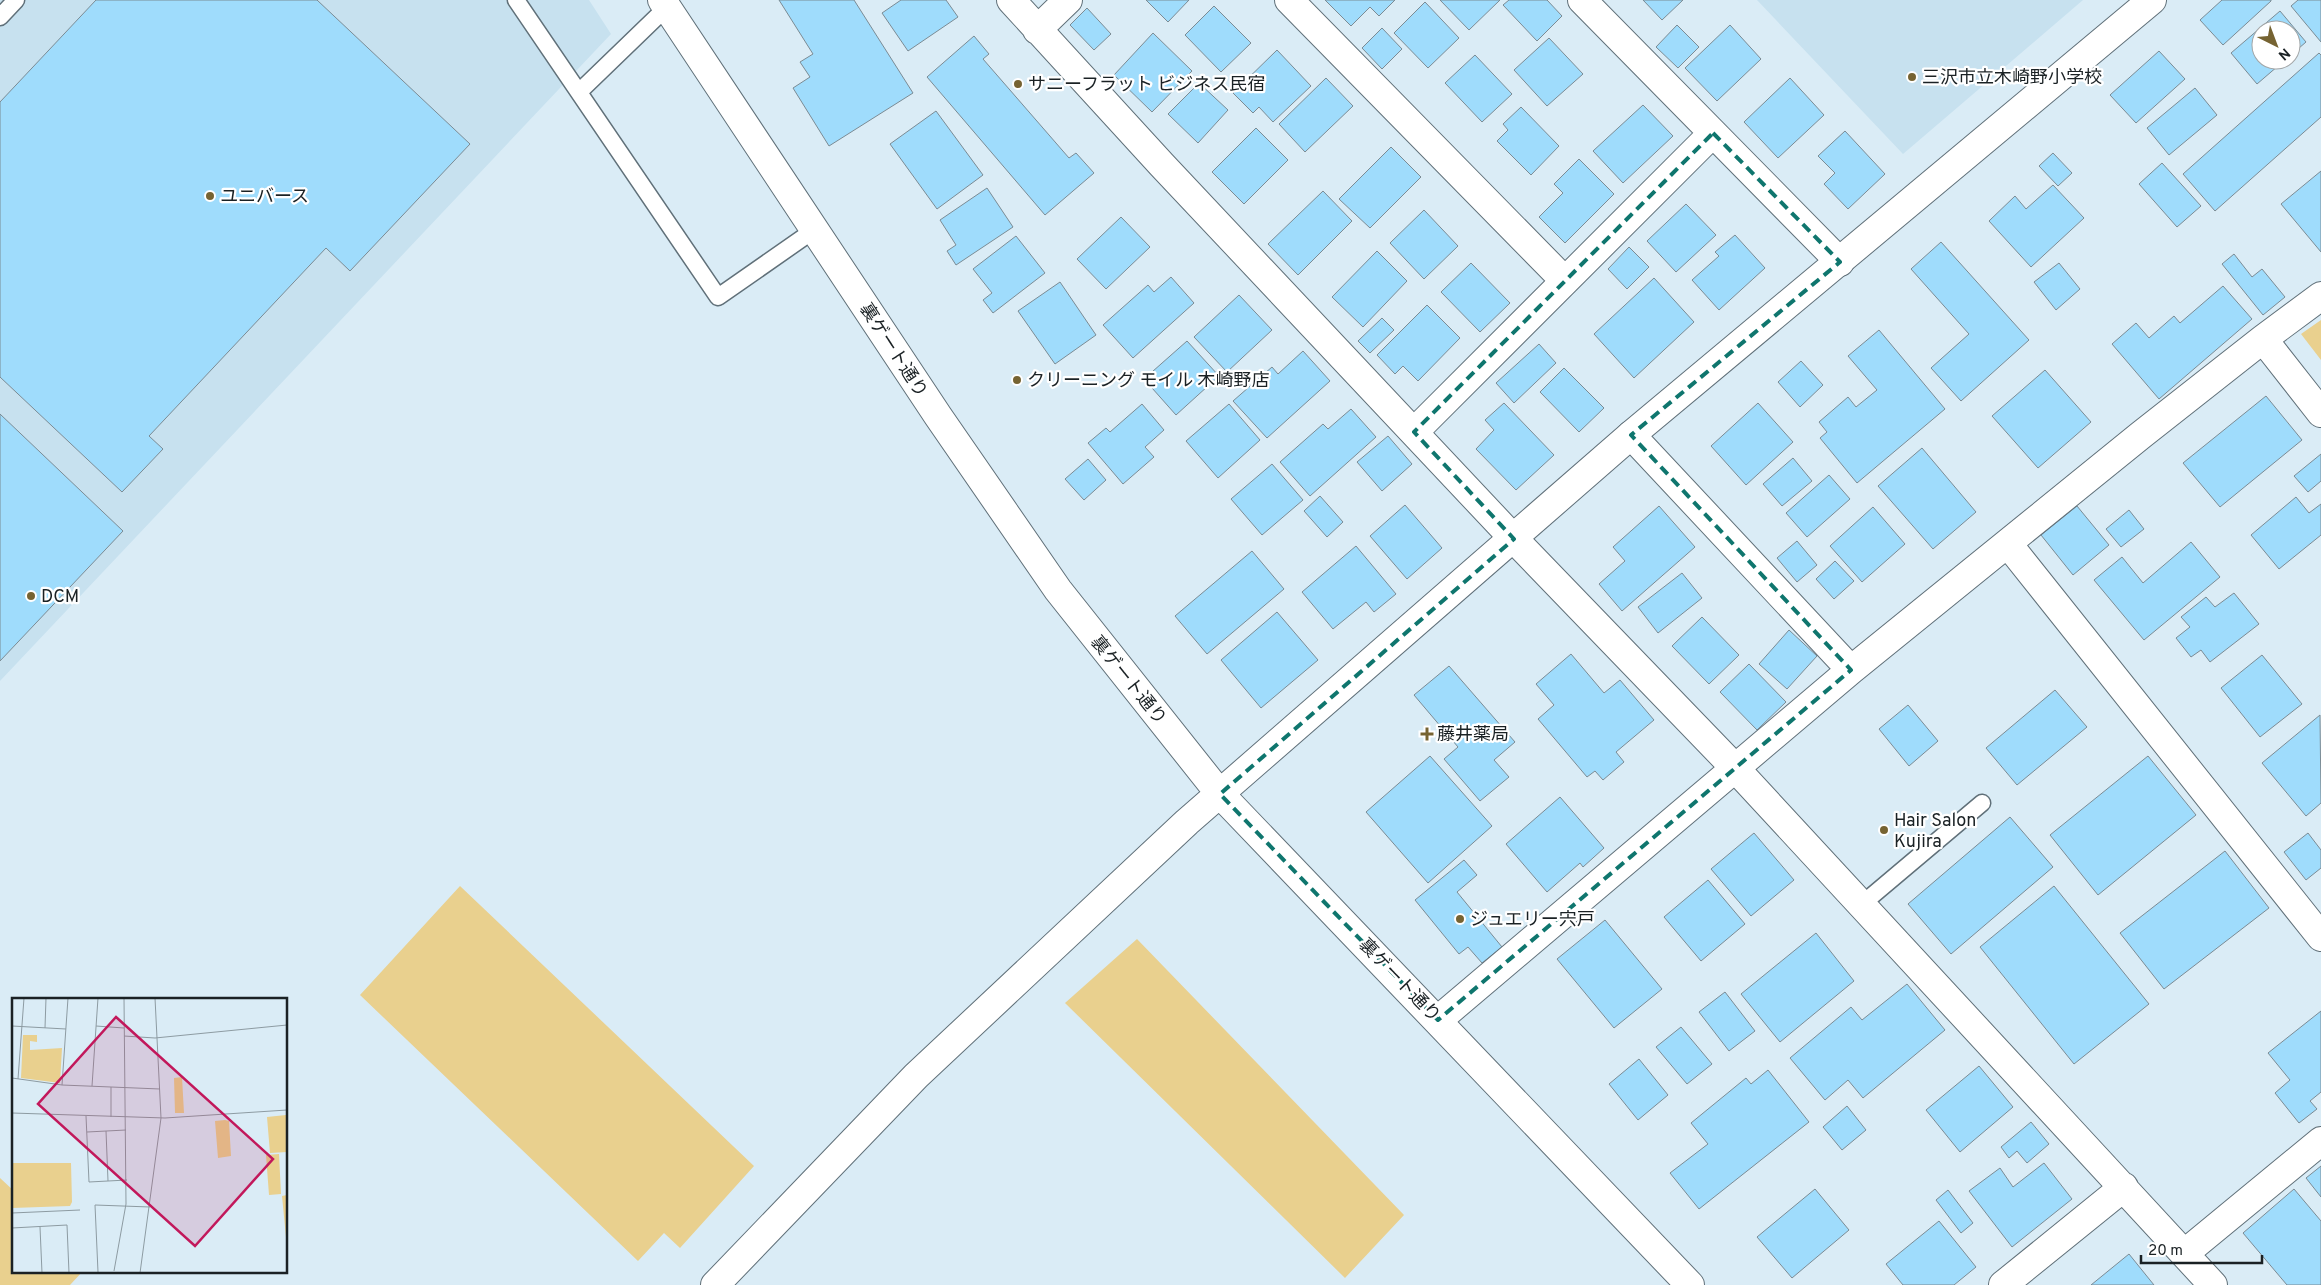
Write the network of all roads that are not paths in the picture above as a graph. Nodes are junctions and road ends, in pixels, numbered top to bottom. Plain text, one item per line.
1 (16, 0) edge
2 (516, 0) edge
3 (1011, 0) edge
4 (1068, 0) edge
5 (1288, 0) edge
6 (1582, 0) edge
7 (2152, 0) edge
8 (664, 4) edge
9 (0, 17) edge
10 (1037, 30) junction
11 (579, 92) junction
12 (1713, 133) junction
13 (814, 230) junction
14 (1840, 262) junction
15 (1565, 281) junction
16 (2321, 296) edge
17 (2263, 339) junction
18 (2321, 413) edge
19 (1414, 432) junction
20 (1631, 435) junction
21 (1514, 539) junction
22 (2008, 544) junction
23 (1851, 670) junction
24 (1735, 768) junction
25 (1220, 794) junction
26 (1982, 803) dead end
27 (1861, 905) junction
28 (2321, 937) edge
29 (1438, 1020) junction
30 (2321, 1142) edge
31 (2124, 1187) junction
32 (2185, 1253) junction
33 (715, 1285) edge
34 (1690, 1285) edge
35 (2002, 1285) edge
36 (2213, 1285) edge

1 - 9 lane
2 - 11 lane
3 - 10 street
4 - 10 street
5 - 15 street
6 - 12 street
7 - 14 street
8 - 11 lane
8 - 13 street, 裏ゲート通り
10 - 19 street
11 - 13 lane
12 - 14 street
12 - 15 street
13 - 25 street, 裏ゲート通り
14 - 20 street
15 - 19 street
16 - 17 street
17 - 18 street
17 - 22 street
19 - 21 street
20 - 21 street
20 - 23 street
21 - 24 street
21 - 25 street
22 - 23 street
22 - 28 street
23 - 24 street
24 - 27 street
24 - 29 street
25 - 29 street, 裏ゲート通り
25 - 33 street
26 - 27 lane
27 - 31 street
29 - 34 street, 裏ゲート通り
30 - 32 street
31 - 32 street
31 - 35 street
32 - 36 street

